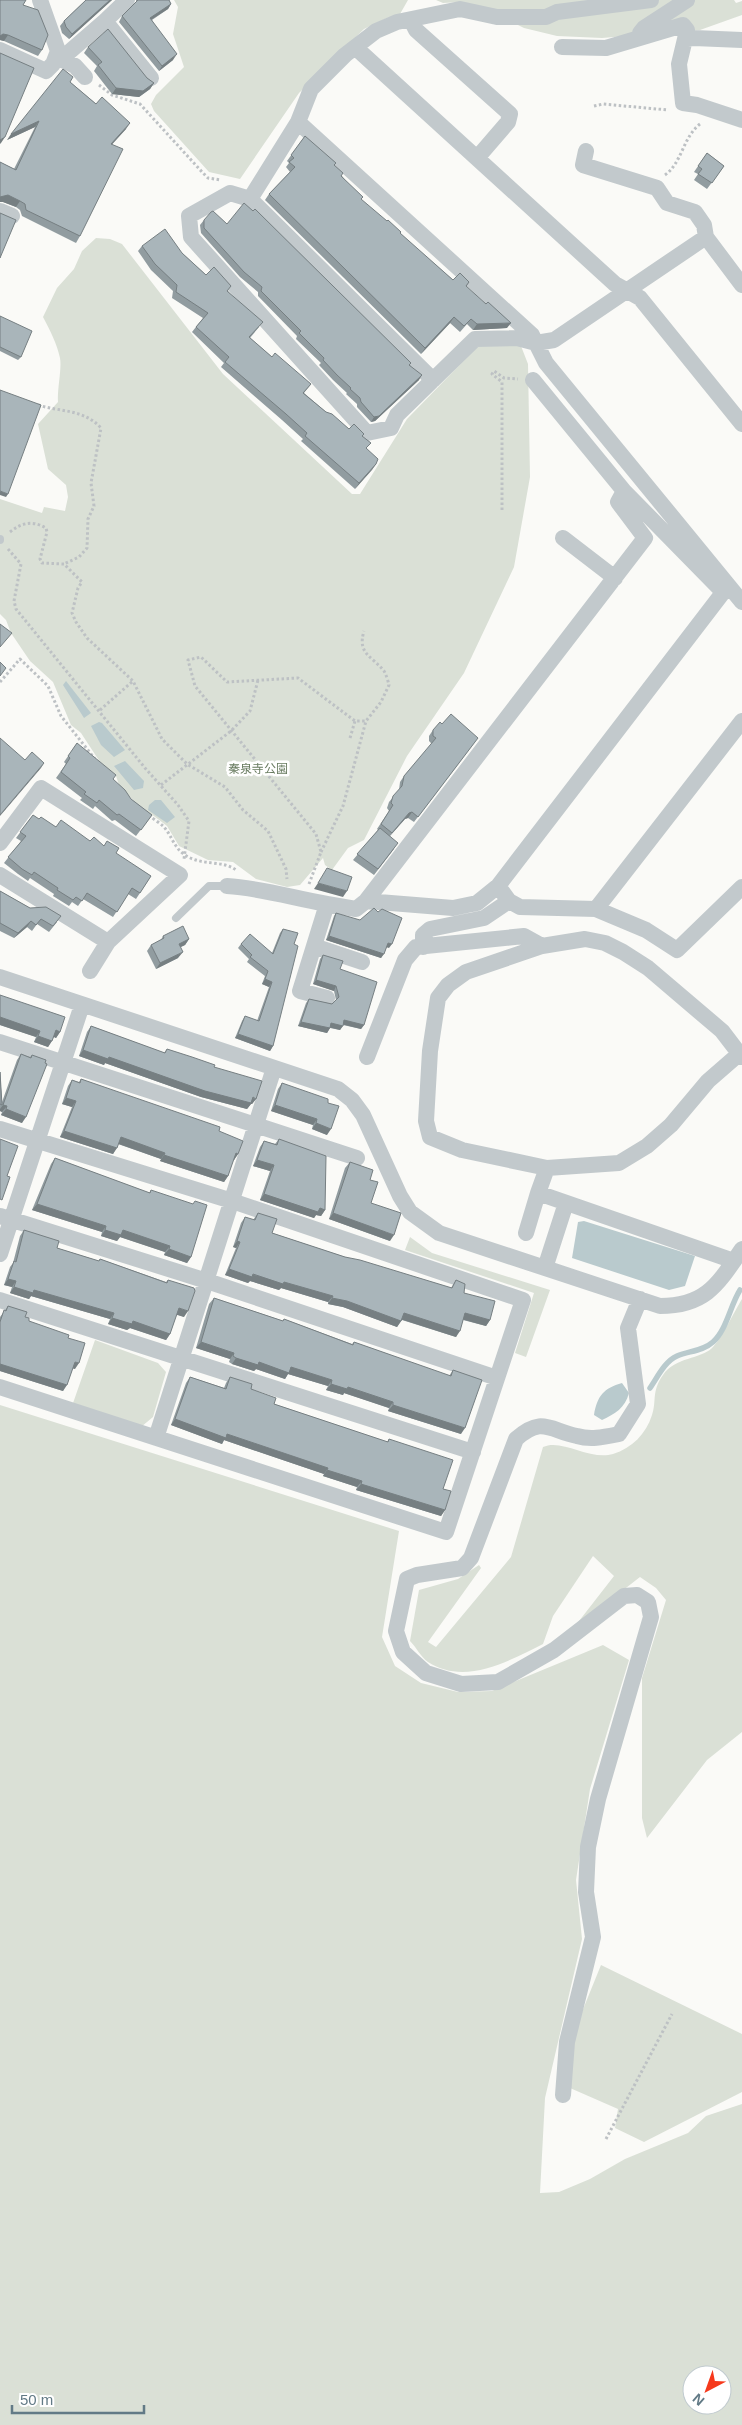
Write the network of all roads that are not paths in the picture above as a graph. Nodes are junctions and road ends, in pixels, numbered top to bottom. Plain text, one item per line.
1 (40, 0) edge
2 (127, 0) edge
3 (652, 0) edge
4 (687, 0) edge
5 (410, 20) junction
6 (105, 21) junction
7 (637, 37) junction
8 (685, 40) junction
9 (742, 40) edge
10 (562, 47) dead end
11 (356, 48) junction
12 (0, 50) edge
13 (57, 57) junction
14 (85, 76) road end
15 (151, 78) edge
16 (742, 120) edge
17 (298, 122) junction
18 (586, 151) dead end
19 (477, 158) junction
20 (250, 199) junction
21 (706, 237) junction
22 (742, 284) edge
23 (628, 291) junction
24 (536, 343) junction
25 (432, 380) junction
26 (533, 380) road end
27 (742, 424) edge
28 (624, 491) junction
29 (563, 538) dead end
30 (614, 578) junction
31 (725, 589) junction
32 (742, 602) edge
33 (742, 721) edge
34 (0, 843) edge
35 (0, 875) edge
36 (227, 886) joint
37 (498, 886) junction
38 (742, 888) edge
39 (366, 901) junction
40 (509, 902) junction
41 (327, 904) junction
42 (596, 909) junction
43 (176, 918) dead end
44 (108, 942) junction
45 (314, 946) junction
46 (423, 946) junction
47 (542, 946) junction
48 (362, 962) dead end
49 (90, 971) dead end
50 (0, 977) edge
51 (327, 998) dead end
52 (82, 1005) junction
53 (0, 1042) edge
54 (740, 1055) edge
55 (367, 1057) dead end
56 (63, 1062) junction
57 (274, 1068) junction
58 (257, 1125) junction
59 (0, 1129) edge
60 (38, 1142) junction
61 (357, 1158) dead end
62 (547, 1168) junction
63 (538, 1193) junction
64 (232, 1201) junction
65 (566, 1203) junction
66 (6, 1218) edge
67 (526, 1233) dead end
68 (0, 1254) edge
69 (738, 1255) edge
70 (545, 1268) junction
71 (207, 1281) junction
72 (640, 1299) junction
73 (0, 1300) edge
74 (182, 1357) junction
75 (497, 1378) junction
76 (0, 1387) edge
77 (156, 1438) junction
78 (473, 1452) junction
79 (563, 2094) dead end

1 - 13 street
2 - 6 street
3 - 5 street
4 - 7 street
5 - 11 street
5 - 19 street
6 - 13 street
6 - 15 street
7 - 8 street
7 - 10 street
8 - 9 street
8 - 16 street
11 - 17 street
11 - 19 street
12 - 13 street
13 - 14 street
17 - 20 street
17 - 24 street
18 - 21 street
19 - 23 street
20 - 25 street
20 - 25 street
21 - 22 street
21 - 23 street
23 - 24 street
23 - 27 street
24 - 25 street
24 - 31 street
26 - 28 street
28 - 30 street
28 - 31 street
29 - 30 street
30 - 39 street
31 - 32 street
31 - 37 street
33 - 42 street
34 - 44 street
35 - 44 street
36 - 41 street
36 - 43 lane
37 - 39 street
37 - 40 street
38 - 42 street
39 - 41 street
40 - 42 street
40 - 46 street
41 - 45 street
44 - 49 street
45 - 48 street
45 - 51 street
46 - 47 street
46 - 55 street
47 - 54 street
47 - 62 street
50 - 52 street
52 - 56 street
52 - 57 street
53 - 56 street
54 - 62 street
56 - 58 street
56 - 60 street
57 - 58 street
57 - 70 street
58 - 61 street
58 - 64 street
59 - 60 street
60 - 64 street
60 - 66 street
62 - 63 street
63 - 65 street
63 - 67 street
64 - 71 street
64 - 75 street
65 - 69 street
65 - 70 street
66 - 68 street
66 - 71 street
69 - 72 street
70 - 72 street
71 - 74 street
71 - 75 street
72 - 79 street
73 - 74 street
74 - 77 street
74 - 78 street
75 - 78 street
76 - 77 street
77 - 78 street

